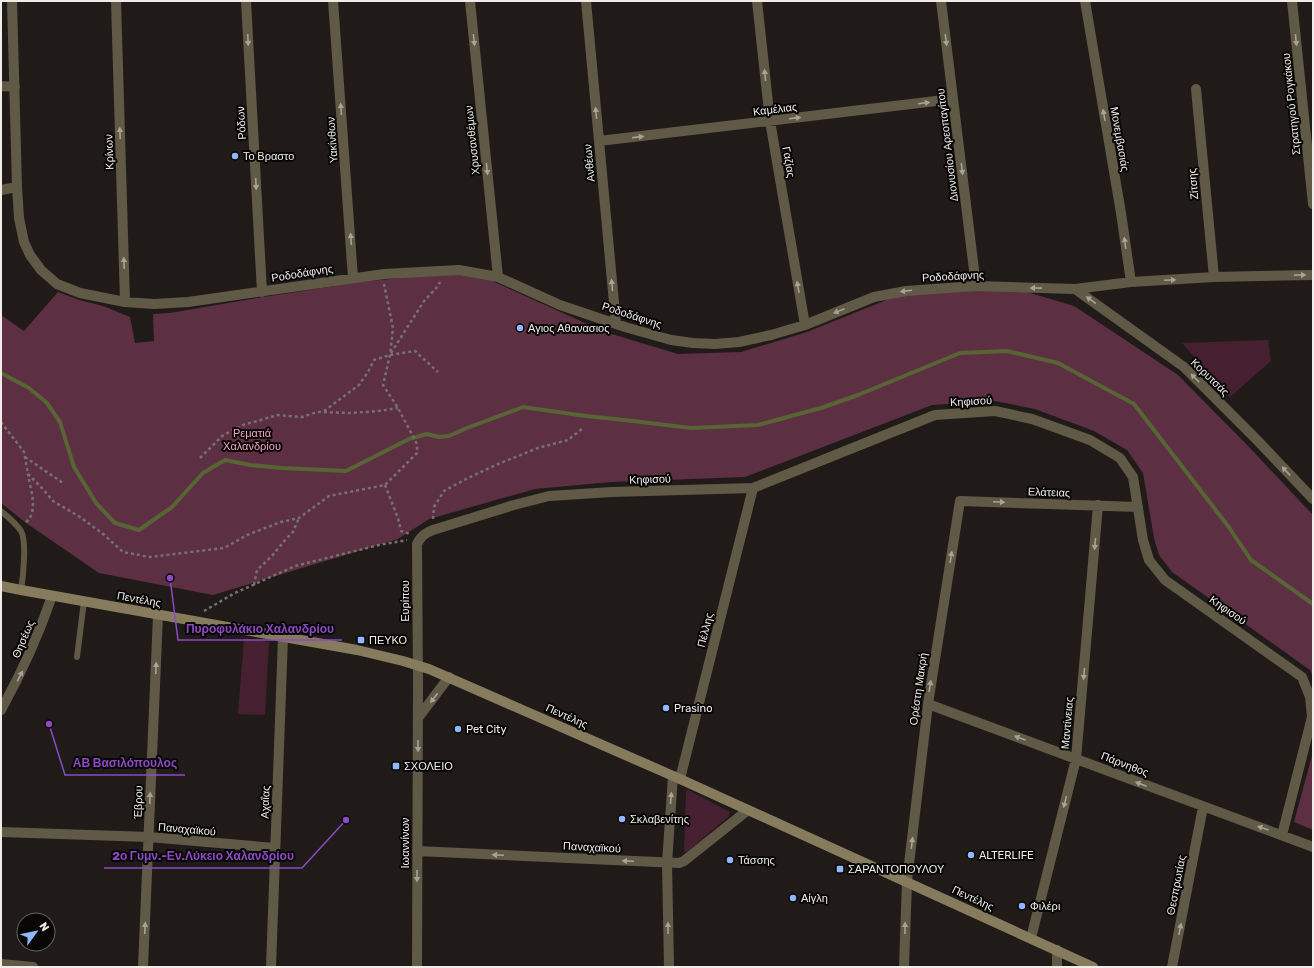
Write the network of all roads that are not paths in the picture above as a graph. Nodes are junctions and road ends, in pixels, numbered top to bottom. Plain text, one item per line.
1 (12, 1) edge
2 (116, 1) edge
3 (246, 1) edge
4 (334, 1) edge
5 (470, 1) edge
6 (586, 1) edge
7 (757, 1) edge
8 (941, 1) edge
9 (1085, 1) edge
10 (1292, 1) edge
11 (1, 86) edge
12 (15, 87) junction
13 (1196, 89) dead end
14 (953, 99) junction
15 (770, 121) junction
16 (599, 141) junction
17 (17, 187) junction
18 (1, 190) edge
19 (1313, 192) edge
20 (1313, 204) edge
21 (1313, 275) edge
22 (498, 277) junction
23 (1214, 277) junction
24 (353, 278) junction
25 (1131, 282) junction
26 (976, 286) junction
27 (1075, 289) junction
28 (262, 292) junction
29 (125, 302) junction
30 (616, 324) junction
31 (805, 325) junction
32 (753, 488) junction
33 (1313, 499) edge
34 (960, 501) joint
35 (1098, 505) junction
36 (1138, 507) junction
37 (1, 511) edge
38 (420, 538) joint
39 (1, 586) edge
40 (21, 590) junction
41 (52, 596) junction
42 (84, 601) junction
43 (158, 615) junction
44 (283, 637) junction
45 (77, 657) dead end
46 (417, 665) junction
47 (449, 677) junction
48 (928, 704) junction
49 (1, 710) edge
50 (418, 718) junction
51 (1076, 759) junction
52 (676, 777) junction
53 (1203, 807) junction
54 (748, 810) junction
55 (1, 832) edge
56 (1282, 835) junction
57 (149, 838) junction
58 (1313, 847) edge
59 (275, 848) junction
60 (417, 851) junction
61 (667, 863) junction
62 (907, 881) junction
63 (1031, 938) junction
64 (1057, 950) junction
65 (1, 964) edge
66 (33, 967) edge
67 (143, 967) edge
68 (270, 967) edge
69 (416, 967) edge
70 (669, 967) edge
71 (904, 967) edge
72 (1058, 967) edge
73 (1093, 967) edge
74 (1172, 967) edge

1 - 12 street, Ροδοδάφνης
29 -> 2 street, Κρίνων
3 -> 28 street, Ρόδων
24 -> 4 street, Υακίνθων
5 -> 22 street, Χρυσανθέμων
16 -> 6 street, Ανθέων
15 -> 7 street, Γαζίας
8 -> 14 street, Διονυσίου Αρεοπαγίτου
25 -> 9 street, Μονεμβασιάς
10 -> 19 street, Στρατηγού Ρογκάκου
11 - 12 street
12 - 17 street, Ροδοδάφνης
13 - 23 street, Ζίτσης
15 -> 14 street, Καμέλιας
14 -> 26 street, Διονυσίου Αρεοπαγίτου
16 -> 15 street, Καμέλιας
31 -> 15 street, Γαζίας
30 -> 16 street, Ανθέων
17 - 18 street
17 - 29 street, Ροδοδάφνης
19 - 20 street, Στρατηγού Ρογκάκου
23 -> 21 street, Ροδοδάφνης
22 - 24 street, Ροδοδάφνης
22 - 30 street, Ροδοδάφνης
25 -> 23 street, Ροδοδάφνης
24 - 28 street, Ροδοδάφνης
25 - 27 street, Ροδοδάφνης
27 -> 26 street, Ροδοδάφνης
26 -> 31 street, Ροδοδάφνης
33 -> 27 street, Κορυτσάς
28 - 29 street, Ροδοδάφνης
30 - 31 street, Ροδοδάφνης
32 - 36 street, Κηφισού
32 - 38 street, Κηφισού
32 - 52 street, Πέλλης
34 -> 35 street, Ελάτειας
48 -> 34 street, Ορέστη Μακρή
35 - 36 street, Ελάτειας
35 -> 51 street, Μαντίνειας
36 - 56 street, Κηφισού
37 - 40 lane
38 - 46 street, Ευρίπου
39 - 40 main road, Πεντέλης
40 - 41 main road, Πεντέλης
41 - 42 main road, Πεντέλης
49 -> 41 street, Θησέως
42 - 43 main road, Πεντέλης
42 - 45 lane
43 - 44 main road, Πεντέλης
57 -> 43 street, Έβρου
44 - 46 main road, Πεντέλης
44 - 59 street, Αχαΐας
46 - 47 main road, Πεντέλης
46 - 50 street, Ιωαννίνων
47 -> 50 street
47 - 52 main road, Πεντέλης
51 -> 48 street, Πάρνηθος
62 -> 48 street, Ορέστη Μακρή
50 -> 60 street, Ιωαννίνων
53 -> 51 street, Πάρνηθος
51 -> 63 street, Μαντίνειας
52 - 54 main road, Πεντέλης
61 -> 52 street, Πέλλης
56 -> 53 street, Πάρνηθος
74 -> 53 street, Θεσπρωτίας
54 - 61 street, Παναχαϊκού
54 - 62 main road, Πεντέλης
55 - 57 street, Παναχαϊκού
56 - 58 street, Πάρνηθος
57 - 59 street, Παναχαϊκού
67 -> 57 street, Έβρου
59 - 68 street, Αχαΐας
61 -> 60 street, Παναχαϊκού
60 -> 69 street, Ιωαννίνων
70 -> 61 street, Πέλλης
62 - 63 main road, Πεντέλης
71 -> 62 street, Ορέστη Μακρή
63 - 64 main road, Πεντέλης
64 - 72 street
64 - 73 main road, Πεντέλης
65 - 66 street

